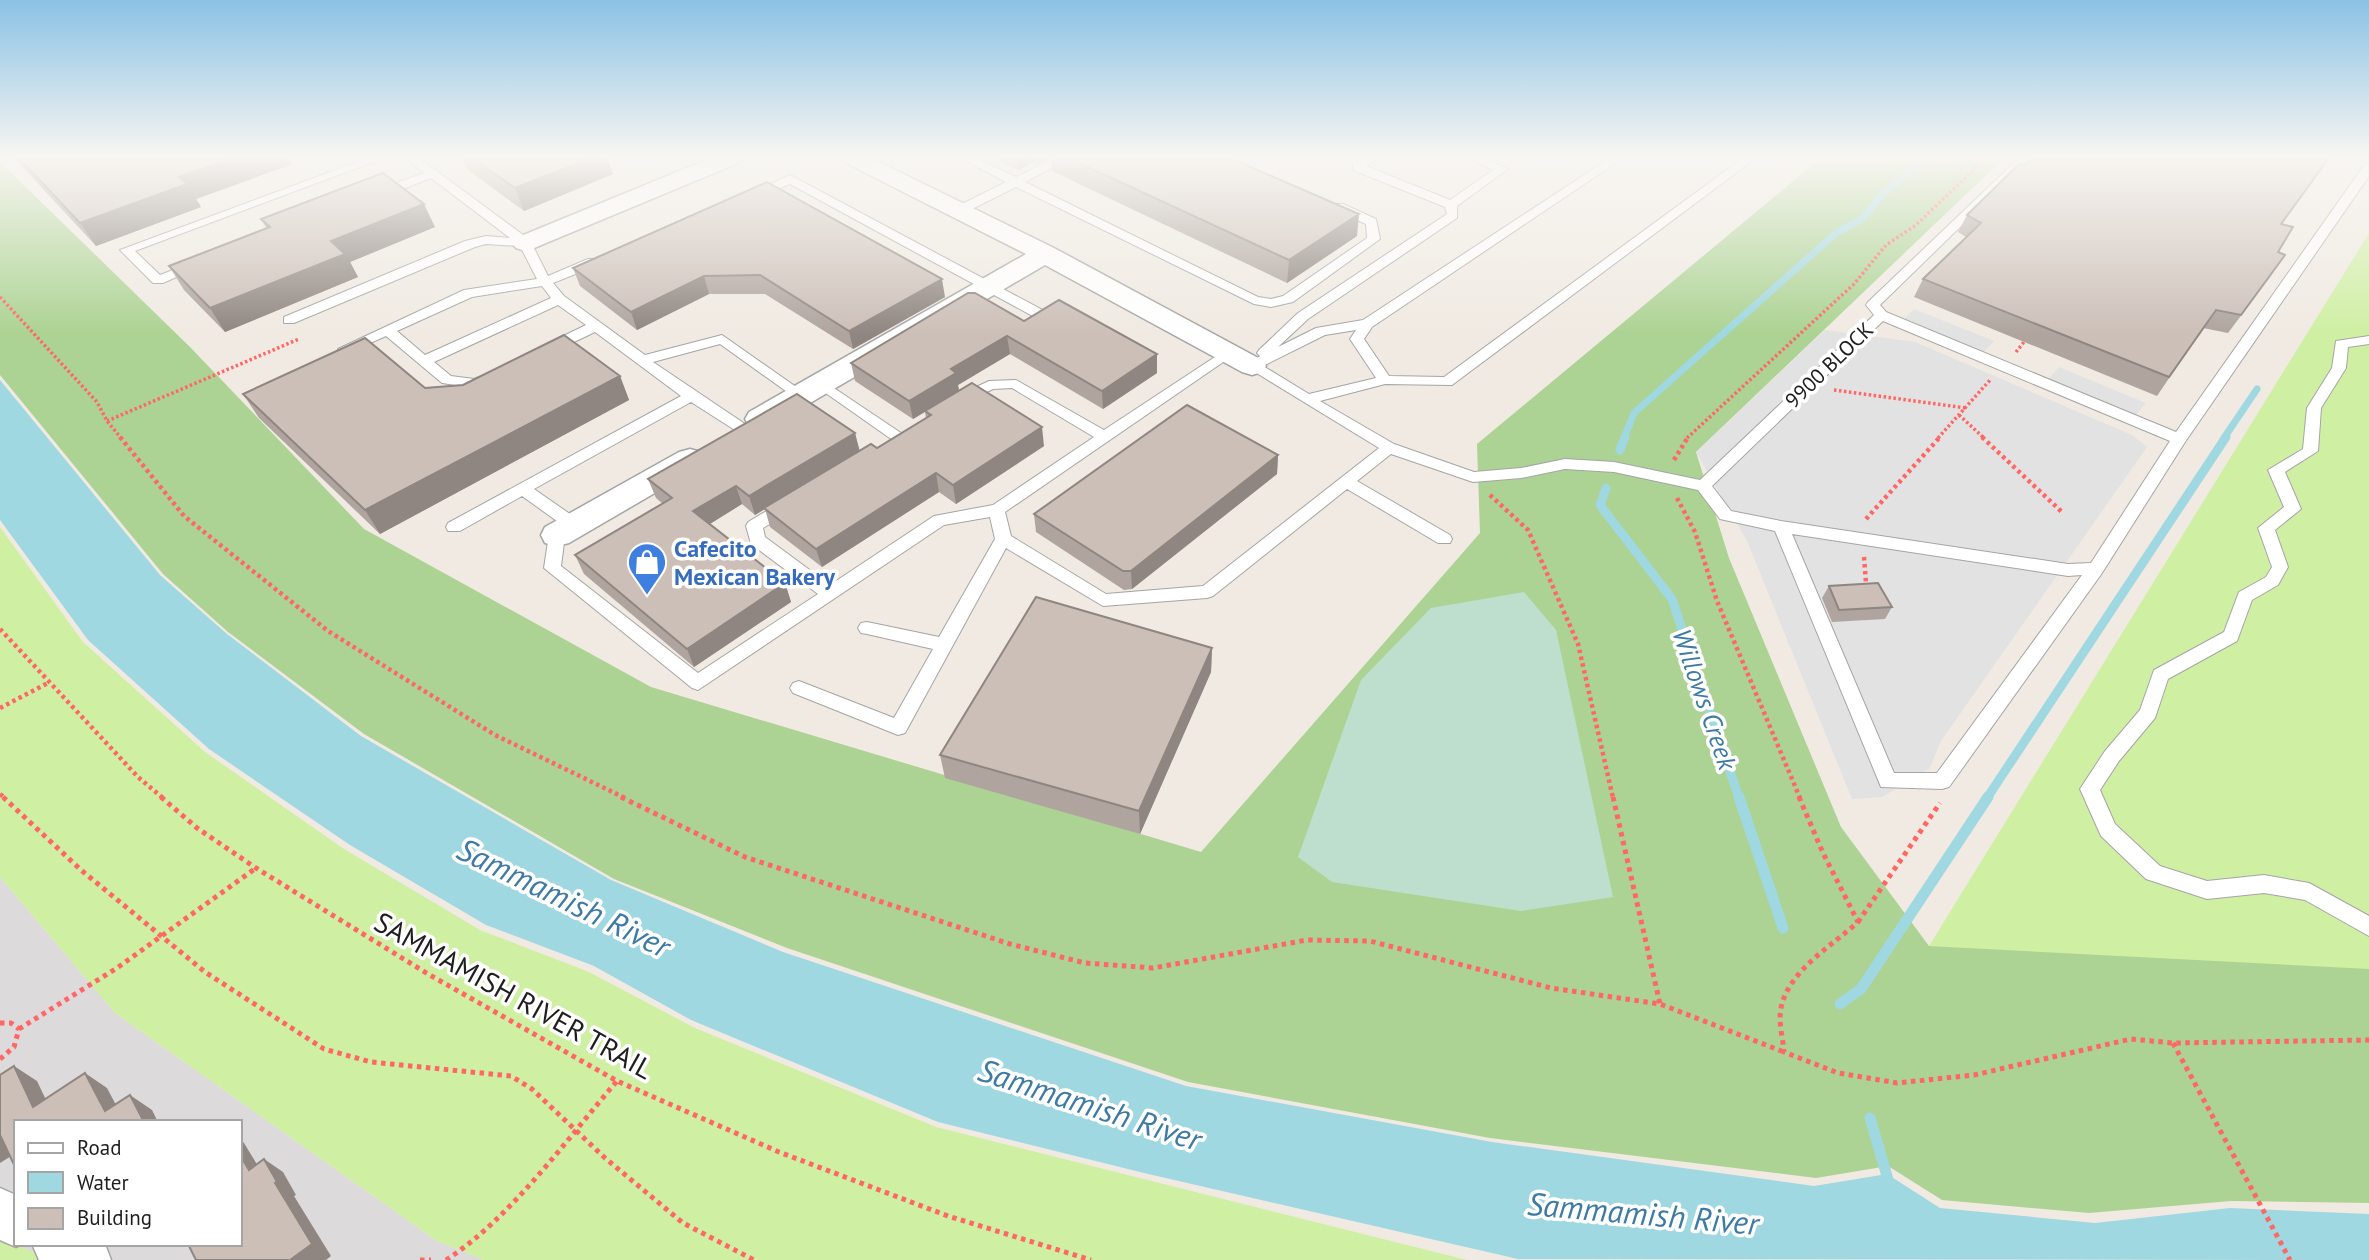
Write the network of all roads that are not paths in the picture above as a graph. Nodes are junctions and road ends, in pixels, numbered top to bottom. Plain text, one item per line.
1 (210, 217) edge
2 (491, 217) edge
3 (587, 217) edge
4 (858, 217) edge
5 (970, 217) edge
6 (1085, 217) edge
7 (1360, 217) edge
8 (1450, 217) edge
9 (1528, 217) edge
10 (1670, 217) edge
11 (1964, 217) edge
12 (2334, 217) edge
13 (525, 243) junction
14 (1045, 254) junction
15 (606, 256) edge
16 (208, 260) edge
17 (545, 282) junction
18 (987, 288) junction
19 (559, 299) junction
20 (1881, 315) junction
21 (1045, 317) edge
22 (289, 320) dead end
23 (1367, 324) junction
24 (596, 326) junction
25 (387, 330) junction
26 (2369, 340) edge
27 (1227, 353) junction
28 (331, 355) edge
29 (536, 355) edge
30 (643, 360) junction
31 (423, 361) junction
32 (1252, 366) junction
33 (500, 372) edge
34 (1385, 380) junction
35 (812, 390) junction
36 (691, 396) junction
37 (1308, 399) junction
38 (947, 409) edge
39 (743, 429) junction
40 (1105, 437) junction
41 (900, 438) edge
42 (2179, 439) junction
43 (1389, 448) junction
44 (1346, 482) junction
45 (1703, 486) junction
46 (523, 489) junction
47 (799, 499) edge
48 (997, 510) junction
49 (454, 527) dead end
50 (1781, 527) junction
51 (565, 530) junction
52 (1003, 539) junction
53 (1444, 539) dead end
54 (2096, 569) junction
55 (830, 594) junction
56 (867, 628) dead end
57 (944, 645) junction
58 (799, 688) dead end
59 (2369, 928) edge
60 (61, 1246) edge
61 (86, 1260) edge

1 - 16 lane
2 - 13 lane
3 - 13 street
4 - 18 lane
5 - 14 street
6 - 7 lane
8 - 32 lane
9 - 23 lane
10 - 34 lane
11 - 20 lane, 9900 BLOCK
12 - 42 lane
13 - 17 lane
13 - 22 lane
14 - 18 street
14 - 27 street
15 - 17 lane
17 - 19 lane
17 - 25 lane
18 - 21 lane
18 - 35 street
19 - 24 lane
19 - 31 lane
20 - 42 lane
20 - 45 lane, 9900 BLOCK
23 - 32 lane
23 - 34 lane
24 - 29 lane
24 - 30 lane
25 - 28 lane
25 - 31 lane
26 - 59 lane
27 - 32 street
27 - 40 lane
30 - 35 lane
30 - 36 lane
31 - 33 lane
32 - 37 lane
34 - 37 lane
35 - 39 street
35 - 41 lane
36 - 39 lane
36 - 46 lane
37 - 43 lane
38 - 40 lane
39 - 51 street
40 - 48 lane
42 - 54 lane
43 - 44 lane
43 - 45 lane
44 - 52 lane
44 - 53 lane
45 - 50 lane
46 - 49 lane
46 - 51 lane
47 - 55 lane
48 - 52 lane
48 - 55 lane
50 - 54 lane
50 - 54 lane
51 - 55 lane
52 - 57 lane
56 - 57 lane
57 - 58 lane
60 - 61 street

